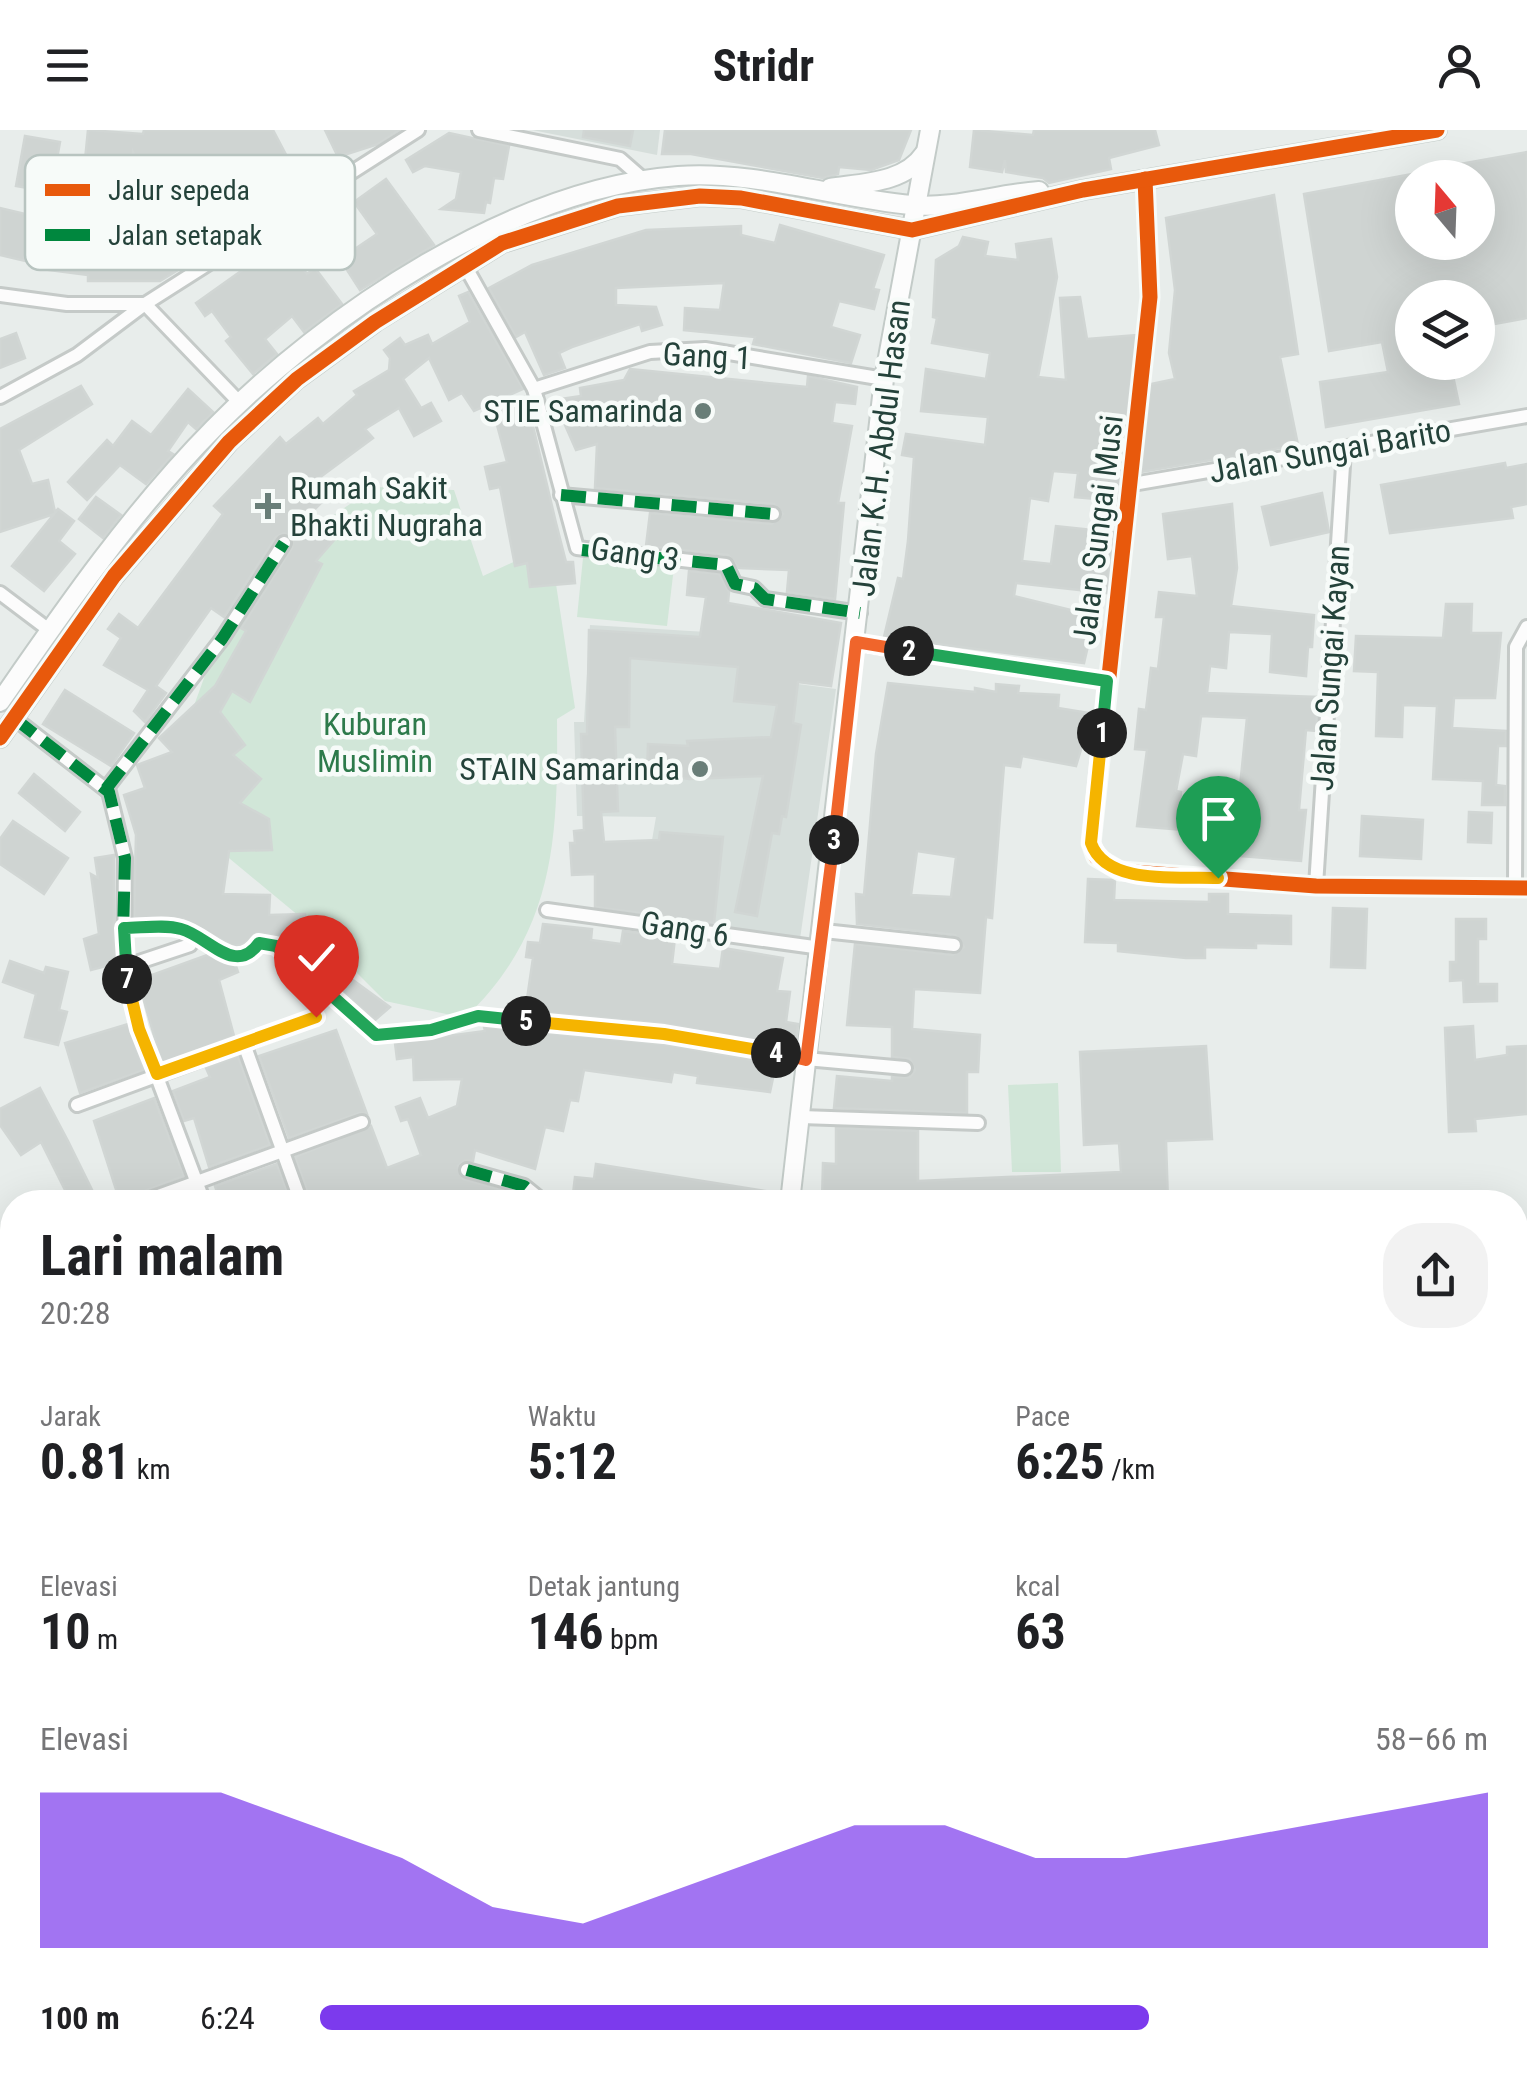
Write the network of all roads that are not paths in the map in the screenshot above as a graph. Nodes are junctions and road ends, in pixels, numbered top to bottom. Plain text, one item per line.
1 (418, 130) edge
2 (479, 130) edge
3 (930, 130) edge
4 (942, 130) edge
5 (1437, 130) edge
6 (924, 154) junction
7 (355, 170) edge
8 (1145, 179) junction
9 (644, 180) junction
10 (1083, 190) junction
11 (810, 191) junction
12 (919, 205) junction
13 (912, 230) junction
14 (464, 264) junction
15 (199, 270) edge
16 (0, 295) edge
17 (146, 304) junction
18 (884, 379) junction
19 (534, 389) junction
20 (0, 397) edge
21 (240, 403) junction
22 (1527, 416) edge
23 (1344, 450) junction
24 (183, 462) junction
25 (196, 476) junction
26 (1133, 484) junction
27 (561, 495) junction
28 (773, 514) dead end
29 (284, 543) dead end
30 (0, 594) edge
31 (860, 613) junction
32 (1527, 627) edge
33 (49, 630) junction
34 (856, 642) junction
35 (1107, 681) junction
36 (0, 702) edge
37 (14, 718) junction
38 (0, 738) edge
39 (106, 789) junction
40 (1316, 886) junction
41 (1521, 888) edge
42 (548, 910) dead end
43 (124, 931) junction
44 (823, 939) junction
45 (954, 944) dead end
46 (190, 945) dead end
47 (124, 967) junction
48 (316, 1017) dead end
49 (244, 1044) junction
50 (806, 1060) junction
51 (905, 1068) dead end
52 (157, 1074) junction
53 (78, 1106) dead end
54 (801, 1117) junction
55 (362, 1122) dead end
56 (978, 1122) dead end
57 (281, 1152) junction
58 (467, 1170) dead end
59 (198, 1182) junction
60 (176, 1190) edge
61 (200, 1190) edge
62 (296, 1190) edge
63 (529, 1190) edge
64 (792, 1190) edge

1 - 7 street
2 - 9 street
3 - 6 street
4 - 12 street
5 - 8 street
6 - 11 street
6 - 12 street
8 - 10 street
8 - 26 street, Jalan Sungai Musi
9 - 11 street
9 - 21 street
10 - 12 street
10 - 13 street
11 - 12 street
12 - 13 street, Jalan K.H. Abdul Hasan
13 - 14 street
13 - 18 street, Jalan K.H. Abdul Hasan
14 - 19 street, Gang 3
14 - 25 street
15 - 17 street
16 - 17 street
17 - 20 street
17 - 21 street
18 - 19 street, Gang 1
18 - 31 street, Jalan K.H. Abdul Hasan
19 - 27 street, Gang 3
21 - 24 street
22 - 23 street, Jalan Sungai Barito
23 - 26 street, Jalan Sungai Barito
23 - 40 street, Jalan Sungai Kayan
24 - 25 street
24 - 33 street
25 - 37 street
26 - 35 street, Jalan Sungai Musi
27 - 28 street
27 - 31 street, Gang 3
29 - 39 street
30 - 33 street
31 - 34 street, Jalan K.H. Abdul Hasan
32 - 41 street
33 - 36 street
34 - 35 street
34 - 44 street, Jalan K.H. Abdul Hasan
35 - 40 street, Jalan Sungai Musi
37 - 38 street
37 - 39 street
39 - 43 street
40 - 41 street
42 - 44 street, Gang 6
43 - 47 street
43 - 50 street
44 - 45 street, Gang 6
44 - 50 street, Jalan K.H. Abdul Hasan
46 - 47 street
47 - 52 street
48 - 49 street
49 - 52 street
49 - 57 street
50 - 51 street
50 - 54 street, Jalan K.H. Abdul Hasan
52 - 53 street
52 - 59 street
54 - 56 street
54 - 64 street, Jalan K.H. Abdul Hasan
55 - 57 street
57 - 59 street
57 - 62 street
58 - 63 street
59 - 60 street
59 - 61 street

